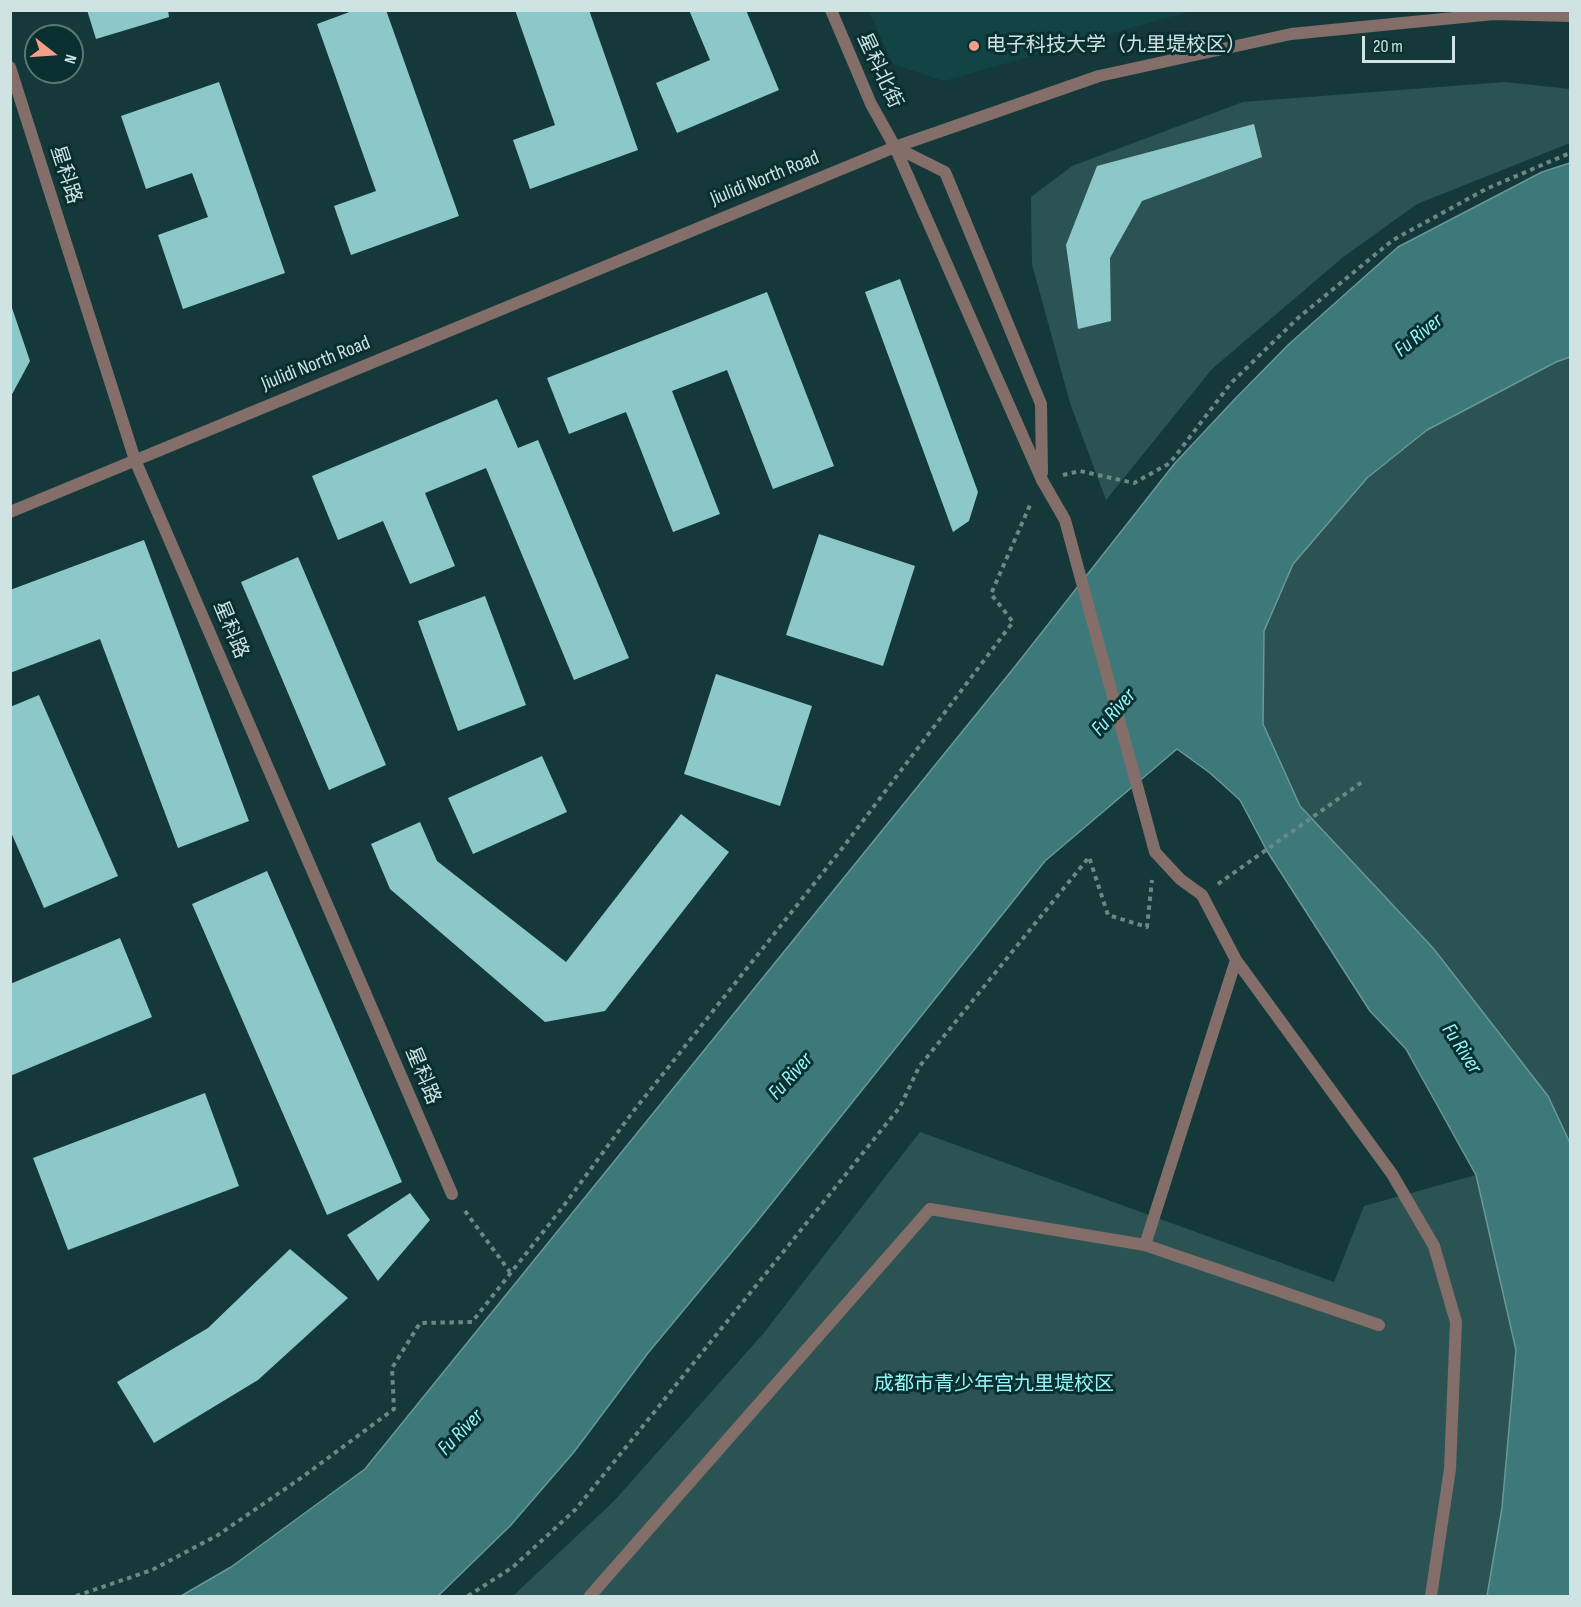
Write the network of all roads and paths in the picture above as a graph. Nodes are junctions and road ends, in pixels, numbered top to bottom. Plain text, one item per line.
1 (831, 10) edge
2 (1570, 16) edge
3 (10, 67) edge
4 (895, 147) junction
5 (1570, 153) edge
6 (135, 460) junction
7 (1042, 480) junction
8 (10, 512) edge
9 (1365, 780) dead end
10 (1155, 852) junction
11 (1202, 895) junction
12 (1236, 960) junction
13 (452, 1194) joint
14 (1145, 1245) junction
15 (510, 1272) junction
16 (1379, 1325) dead end
17 (76, 1596) edge
18 (468, 1596) edge
19 (590, 1596) edge
20 (1431, 1596) edge

1 - 4 street, 星科北街
2 - 4 street, Jiulidi North Road
3 - 6 street, 星科路
4 - 6 street, Jiulidi North Road
4 - 7 street, 星科北街
4 - 7 street
5 - 7 path
6 - 8 street, Jiulidi North Road
6 - 13 street, 星科路
7 - 10 street, 星科北街
7 - 15 path
9 - 11 path
10 - 11 street
10 - 18 path
11 - 12 street
12 - 14 street
12 - 20 street
13 - 15 path
14 - 16 street
14 - 19 street
15 - 17 path

